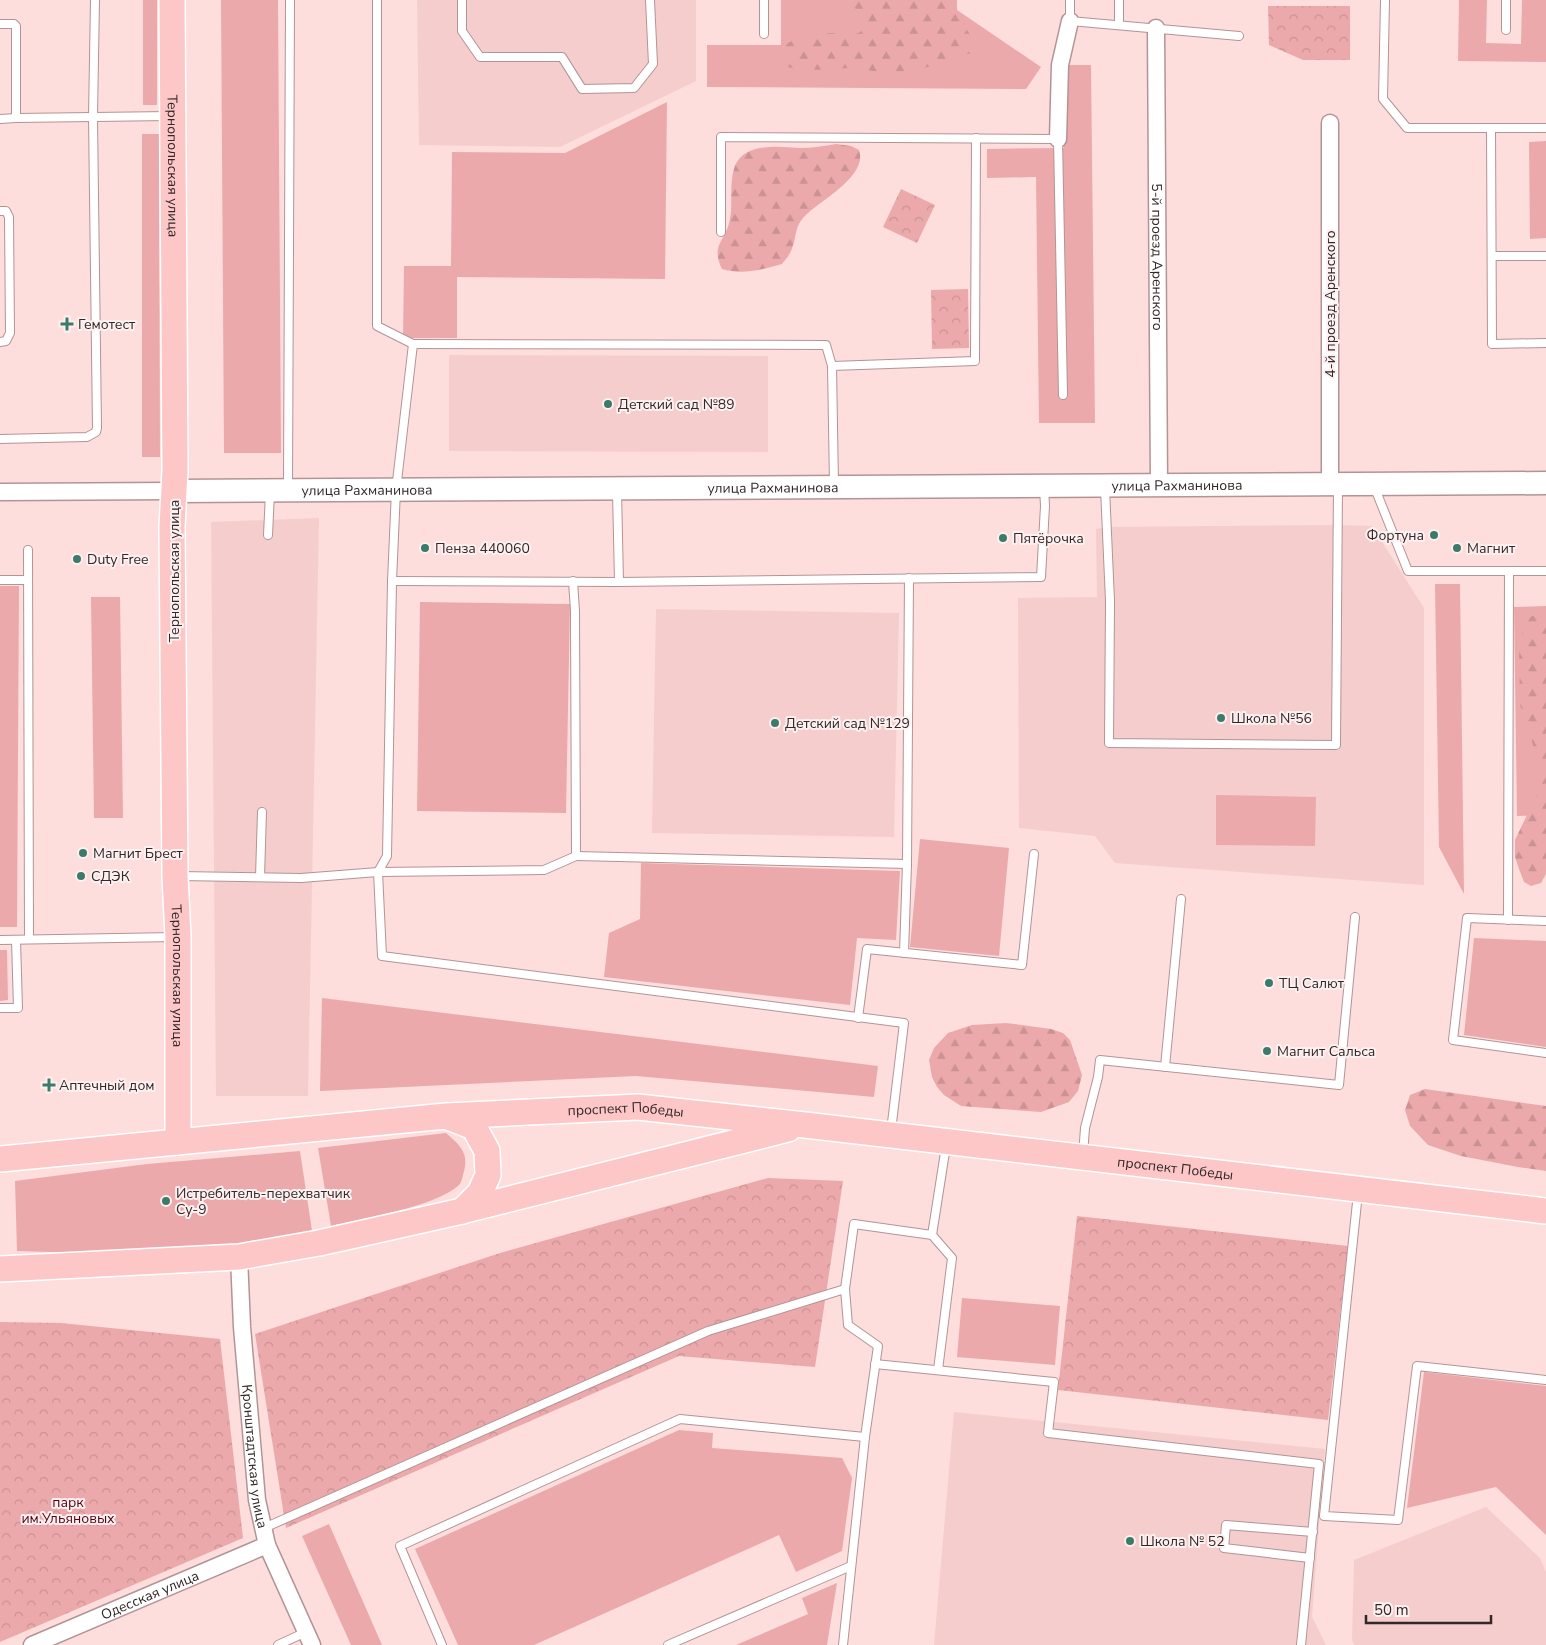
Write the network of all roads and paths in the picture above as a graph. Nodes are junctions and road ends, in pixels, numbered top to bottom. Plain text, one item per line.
1 (95, 0) edge
2 (172, 0) edge
3 (290, 0) edge
4 (377, 0) edge
5 (462, 0) edge
6 (650, 0) edge
7 (764, 0) edge
8 (1070, 0) edge
9 (1119, 0) edge
10 (1385, 0) edge
11 (1506, 0) edge
12 (1070, 21) junction
13 (0, 24) edge
14 (1119, 25) junction
15 (1156, 28) junction
16 (1506, 30) dead end
17 (764, 34) dead end
18 (1239, 36) dead end
19 (173, 116) junction
20 (93, 117) junction
21 (16, 118) junction
22 (0, 119) edge
23 (1330, 123) dead end
24 (1491, 128) junction
25 (1546, 128) edge
26 (976, 138) junction
27 (1058, 139) junction
28 (0, 211) edge
29 (720, 232) dead end
30 (1492, 256) junction
31 (1546, 256) edge
32 (0, 342) edge
33 (1546, 343) edge
34 (413, 344) junction
35 (832, 366) junction
36 (1063, 395) dead end
37 (0, 439) edge
38 (1546, 483) edge
39 (1334, 484) junction
40 (1374, 484) junction
41 (1044, 486) junction
42 (1105, 486) junction
43 (1159, 486) junction
44 (834, 487) junction
45 (617, 489) junction
46 (396, 490) junction
47 (175, 491) junction
48 (279, 491) junction
49 (0, 492) edge
50 (268, 535) dead end
51 (28, 550) dead end
52 (1509, 571) junction
53 (1546, 571) edge
54 (910, 578) junction
55 (0, 580) edge
56 (28, 580) junction
57 (392, 581) junction
58 (573, 581) junction
59 (619, 582) junction
60 (262, 812) dead end
61 (1034, 854) dead end
62 (576, 856) junction
63 (907, 864) junction
64 (378, 872) junction
65 (175, 876) junction
66 (260, 878) junction
67 (1181, 899) dead end
68 (1355, 917) dead end
69 (1508, 920) junction
70 (1546, 921) edge
71 (178, 937) junction
72 (29, 939) junction
73 (0, 940) edge
74 (16, 940) junction
75 (904, 953) junction
76 (0, 1008) edge
77 (858, 1018) junction
78 (1546, 1053) edge
79 (1165, 1067) junction
80 (446, 1116) junction
81 (805, 1125) junction
82 (890, 1135) junction
83 (178, 1142) junction
84 (947, 1142) junction
85 (1082, 1157) junction
86 (0, 1159) edge
87 (1359, 1190) junction
88 (462, 1211) junction
89 (1546, 1211) edge
90 (932, 1235) junction
91 (239, 1257) junction
92 (0, 1269) edge
93 (845, 1289) junction
94 (875, 1364) junction
95 (938, 1370) junction
96 (1546, 1380) edge
97 (865, 1437) junction
98 (1319, 1464) junction
99 (1330, 1466) junction
100 (264, 1528) junction
101 (1313, 1532) junction
102 (267, 1545) junction
103 (1310, 1558) junction
104 (851, 1566) junction
105 (309, 1639) edge
106 (32, 1645) edge
107 (278, 1645) edge
108 (442, 1645) edge
109 (668, 1645) edge
110 (843, 1645) edge
111 (1302, 1645) edge

1 - 20 lane
2 - 19 main road, Тернопольская улица
3 - 48 lane
4 - 34 lane
5 - 6 lane
7 - 17 lane
8 - 12 lane
9 - 14 lane
10 - 24 lane
11 - 16 lane
12 - 14 lane
12 - 27 street
13 - 21 lane
14 - 15 lane
15 - 18 lane
15 - 43 street, 5-й проезд Аренского
19 - 20 lane
19 - 47 main road, Тернопольская улица
20 - 21 lane
20 - 37 lane
21 - 22 lane
23 - 39 street, 4-й проезд Аренского
24 - 25 lane
24 - 30 lane
26 - 27 lane
26 - 29 lane
26 - 35 lane
27 - 36 lane
28 - 32 lane
30 - 31 lane
30 - 33 lane
34 - 35 lane
34 - 46 lane
35 - 44 lane
38 - 40 main road, улица Рахманинова
39 - 40 main road, улица Рахманинова
39 - 42 lane
39 - 43 main road, улица Рахманинова
40 - 52 lane
41 - 42 main road, улица Рахманинова
41 - 44 main road, улица Рахманинова
41 - 54 lane
42 - 43 main road, улица Рахманинова
44 - 45 main road, улица Рахманинова
45 - 46 main road, улица Рахманинова
45 - 59 lane
46 - 48 main road, улица Рахманинова
46 - 57 lane
47 - 48 main road, улица Рахманинова
47 - 49 street, улица Рахманинова
47 - 65 main road, Тернопольская улица
48 - 50 lane
51 - 56 lane
52 - 53 lane
52 - 69 lane
54 - 59 lane
54 - 63 lane
55 - 56 lane
56 - 72 lane
57 - 58 lane
57 - 64 lane
58 - 59 lane
58 - 62 lane
60 - 66 lane
61 - 75 lane
62 - 63 lane
62 - 64 lane
63 - 75 lane
64 - 66 lane
64 - 77 lane
65 - 66 lane
65 - 71 main road, Тернопольская улица
67 - 79 lane
68 - 79 lane
69 - 70 lane
69 - 78 lane
71 - 72 lane
71 - 83 main road, Тернопольская улица
72 - 74 lane
73 - 74 lane
74 - 76 lane
75 - 77 lane
77 - 82 lane
79 - 85 lane
80 - 81 main road, проспект Победы
80 - 83 main road, проспект Победы
80 - 88 main road
81 - 82 main road, проспект Победы
81 - 88 main road, проспект Победы
82 - 84 main road, проспект Победы
83 - 86 main road, проспект Победы
84 - 85 main road, проспект Победы
84 - 90 lane
85 - 87 main road, проспект Победы
87 - 89 main road, проспект Победы
87 - 99 lane
88 - 91 main road, проспект Победы
90 - 93 lane
90 - 95 lane
91 - 92 main road, проспект Победы
91 - 100 street, Кронштадтская улица
93 - 94 lane
93 - 100 lane
94 - 95 lane
94 - 97 lane
95 - 98 lane
96 - 99 lane
97 - 104 lane
97 - 108 lane
98 - 99 lane
98 - 101 lane
100 - 102 street, Кронштадтская улица
101 - 103 lane
101 - 103 lane
102 - 105 street, Кронштадтская улица
102 - 106 street, Одесская улица
103 - 111 lane
104 - 109 lane
104 - 110 lane
105 - 107 lane

